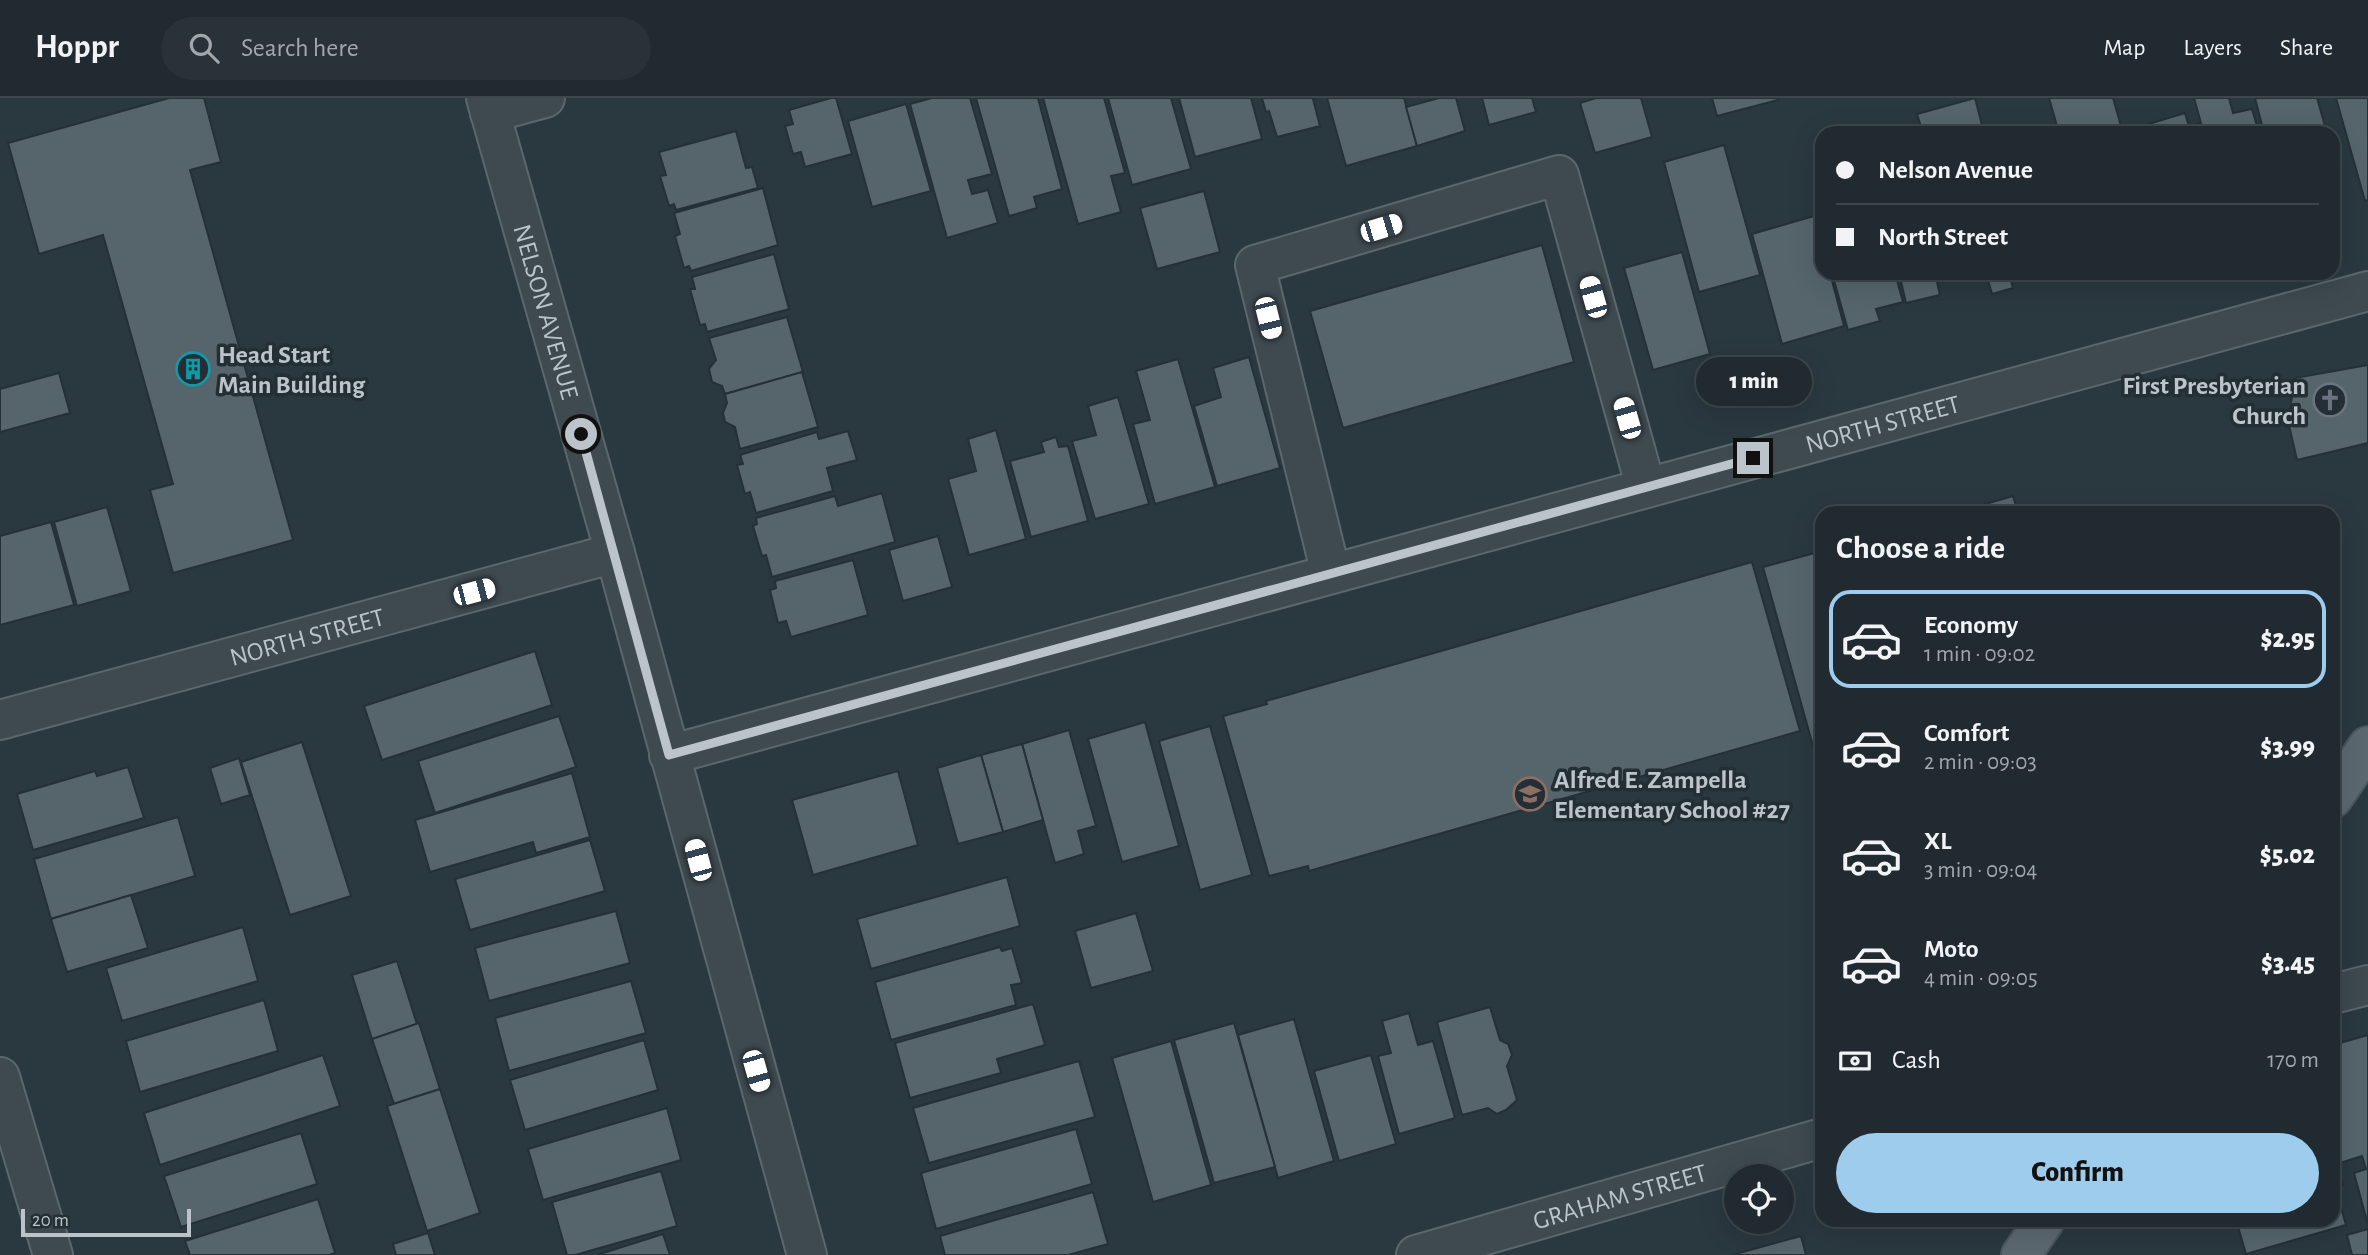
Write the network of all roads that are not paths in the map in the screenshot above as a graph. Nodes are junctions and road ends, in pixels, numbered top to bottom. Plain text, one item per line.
1 (545, 98) edge
2 (488, 106) edge
3 (2368, 291) edge
4 (1646, 488) junction
5 (615, 553) junction
6 (1331, 574) junction
7 (0, 720) edge
8 (2368, 746) edge
9 (669, 755) junction
10 (2340, 788) edge
11 (2368, 985) edge
12 (2340, 992) edge
13 (0, 1077) edge
14 (1815, 1140) edge
15 (2040, 1227) edge
16 (52, 1255) edge
17 (807, 1255) edge
18 (1416, 1255) edge
19 (2021, 1255) edge

1 - 2 street
2 - 5 street, NELSON AVENUE
3 - 4 street, NORTH STREET
4 - 6 street, NORTH STREET
4 - 6 street
5 - 7 street, NORTH STREET
5 - 9 street, NELSON AVENUE
6 - 9 street, NORTH STREET
8 - 10 main road
9 - 17 street, NELSON AVENUE
11 - 12 street
13 - 16 street
14 - 18 street, GRAHAM STREET
15 - 19 main road

